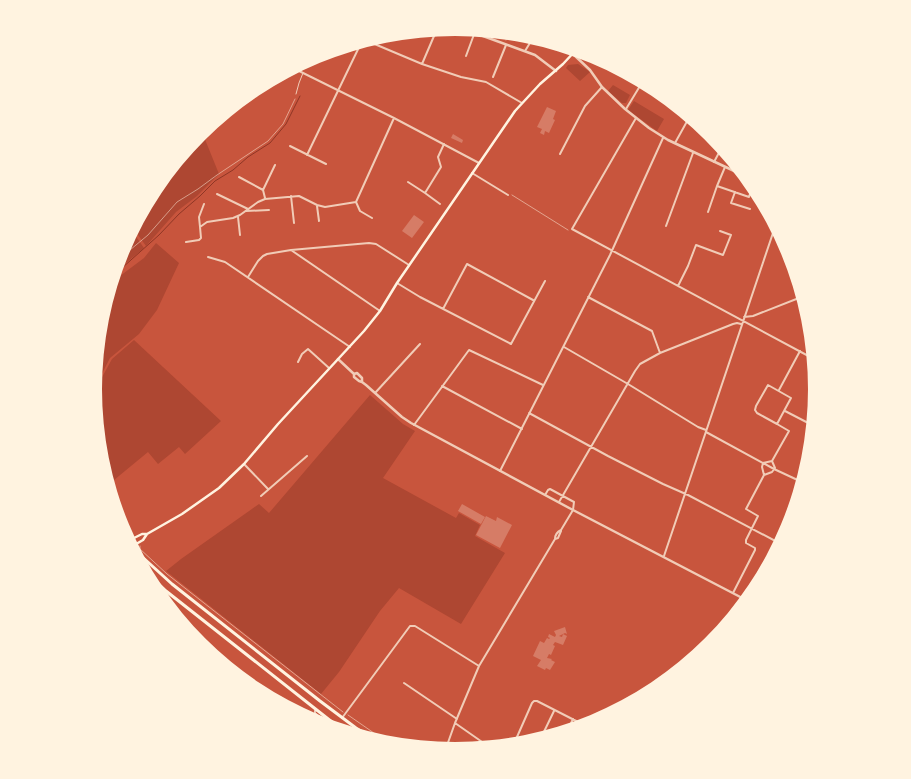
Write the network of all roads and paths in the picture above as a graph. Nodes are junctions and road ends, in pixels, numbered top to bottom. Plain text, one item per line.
1 (434, 37) edge
2 (473, 37) edge
3 (491, 38) edge
4 (506, 40) edge
5 (505, 44) junction
6 (529, 44) edge
7 (375, 46) edge
8 (360, 49) edge
9 (525, 51) junction
10 (466, 56) dead end
11 (571, 56) edge
12 (577, 58) edge
13 (422, 64) junction
14 (556, 71) junction
15 (303, 72) joint
16 (493, 77) dead end
17 (602, 87) junction
18 (639, 88) edge
19 (338, 90) junction
20 (292, 93) dead end
21 (296, 93) junction
22 (522, 103) junction
23 (625, 110) junction
24 (394, 118) junction
25 (636, 118) junction
26 (686, 123) edge
27 (663, 138) junction
28 (675, 143) junction
29 (445, 144) junction
30 (290, 146) dead end
31 (694, 152) junction
32 (560, 154) dead end
33 (718, 154) edge
34 (307, 155) junction
35 (714, 162) junction
36 (479, 163) junction
37 (326, 164) dead end
38 (275, 166) dead end
39 (726, 167) junction
40 (733, 170) edge
41 (472, 173) junction
42 (239, 177) dead end
43 (408, 182) dead end
44 (717, 186) junction
45 (263, 190) junction
46 (735, 192) junction
47 (217, 194) dead end
48 (425, 194) junction
49 (750, 194) edge
50 (507, 195) joint
51 (291, 196) junction
52 (265, 198) junction
53 (356, 202) junction
54 (204, 204) dead end
55 (440, 204) dead end
56 (317, 205) junction
57 (248, 209) junction
58 (269, 210) dead end
59 (750, 210) dead end
60 (245, 212) junction
61 (708, 212) dead end
62 (238, 216) junction
63 (372, 218) dead end
64 (319, 221) dead end
65 (294, 223) dead end
66 (666, 226) dead end
67 (200, 227) junction
68 (572, 229) junction
69 (720, 232) dead end
70 (773, 234) edge
71 (240, 235) dead end
72 (186, 242) dead end
73 (132, 249) edge
74 (291, 250) junction
75 (612, 251) junction
76 (208, 257) dead end
77 (409, 265) junction
78 (248, 277) junction
79 (544, 281) dead end
80 (397, 283) junction
81 (678, 286) junction
82 (588, 297) junction
83 (797, 299) edge
84 (533, 300) junction
85 (443, 309) junction
86 (380, 311) junction
87 (744, 317) junction
88 (743, 320) junction
89 (741, 324) junction
90 (420, 344) dead end
91 (563, 346) junction
92 (350, 347) junction
93 (800, 351) junction
94 (660, 353) junction
95 (807, 355) edge
96 (338, 359) junction
97 (298, 362) dead end
98 (329, 368) junction
99 (628, 384) junction
100 (543, 385) junction
101 (442, 386) junction
102 (779, 390) junction
103 (376, 393) junction
104 (785, 410) junction
105 (529, 413) junction
106 (807, 422) edge
107 (778, 424) junction
108 (414, 425) junction
109 (522, 429) junction
110 (706, 431) junction
111 (590, 447) junction
112 (306, 456) dead end
113 (772, 460) junction
114 (764, 463) junction
115 (244, 464) junction
116 (774, 469) junction
117 (500, 471) junction
118 (764, 474) junction
119 (797, 480) edge
120 (268, 489) junction
121 (685, 493) junction
122 (545, 495) junction
123 (261, 496) dead end
124 (562, 496) junction
125 (559, 502) junction
126 (573, 510) junction
127 (752, 528) junction
128 (146, 534) junction
129 (135, 537) edge
130 (775, 540) edge
131 (137, 542) edge
132 (141, 550) edge
133 (663, 558) junction
134 (148, 562) edge
135 (164, 589) edge
136 (733, 594) junction
137 (741, 598) edge
138 (204, 610) junction
139 (199, 616) junction
140 (479, 666) junction
141 (404, 683) dead end
142 (318, 710) junction
143 (554, 710) junction
144 (345, 714) junction
145 (317, 715) edge
146 (342, 718) junction
147 (457, 719) junction
148 (573, 719) junction
149 (332, 720) edge
150 (577, 721) edge
151 (455, 723) junction
152 (571, 723) edge
153 (360, 730) edge
154 (544, 732) edge
155 (374, 733) edge
156 (517, 737) edge
157 (482, 742) edge
158 (448, 743) edge

1 - 13 street
2 - 10 street
3 - 5 street
4 - 5 path
5 - 9 street
5 - 16 street
6 - 9 street
7 - 13 street
8 - 19 street
9 - 14 street
11 - 14 main road
12 - 17 street
13 - 22 street
14 - 22 main road
15 - 19 street
15 - 21 street
17 - 23 street
17 - 32 street
18 - 23 street
19 - 24 street
19 - 34 street
20 - 21 street
21 - 73 path
22 - 36 main road
23 - 25 street
24 - 29 street
24 - 53 street
25 - 27 street
25 - 68 street
26 - 28 street
27 - 28 street
27 - 75 street
28 - 31 street
29 - 36 street
29 - 48 street
30 - 34 street
31 - 35 street
31 - 66 street
33 - 35 street
34 - 37 street
35 - 39 street
36 - 41 main road
38 - 45 street
39 - 40 street
39 - 44 street
41 - 50 street
41 - 77 main road
42 - 45 street
43 - 48 street
44 - 46 street
44 - 61 street
45 - 52 street
46 - 49 street
46 - 59 street
47 - 57 street
48 - 55 street
50 - 68 path
51 - 52 street
51 - 56 street
51 - 65 street
52 - 57 street
53 - 56 street
53 - 63 street
54 - 67 street
56 - 64 street
57 - 60 street
58 - 60 street
60 - 62 street
62 - 67 street
62 - 71 street
67 - 72 street
68 - 75 street
69 - 81 street
70 - 87 street
74 - 77 street
74 - 78 street
74 - 86 street
75 - 81 street
75 - 82 street
76 - 78 street
77 - 80 main road
78 - 92 street
79 - 84 street
80 - 85 street
80 - 86 main road
81 - 88 street
82 - 91 street
82 - 94 street
83 - 87 street
84 - 85 street
84 - 85 street
86 - 92 main road
87 - 88 street
88 - 89 street
88 - 93 street
89 - 94 street
89 - 110 street
90 - 103 street
91 - 99 street
91 - 100 street
92 - 96 main road
93 - 95 street
93 - 102 street
94 - 99 street
96 - 98 main road
96 - 103 street
97 - 98 street
98 - 115 main road
99 - 110 street
99 - 111 street
100 - 101 street
100 - 105 street
101 - 108 street
101 - 109 street
102 - 104 street
102 - 107 street
103 - 108 street
104 - 106 street
104 - 107 street
105 - 109 street
105 - 111 street
107 - 113 street
108 - 117 street
109 - 117 street
110 - 114 street
110 - 121 street
111 - 121 street
111 - 124 street
112 - 120 street
113 - 114 street
113 - 116 street
114 - 116 street
114 - 118 street
115 - 120 street
115 - 128 main road
116 - 118 street
116 - 119 street
117 - 122 street
118 - 127 street
120 - 123 street
121 - 127 street
121 - 133 street
122 - 124 street
122 - 125 street
124 - 125 street
124 - 126 street
125 - 126 street
126 - 133 street
126 - 140 street
127 - 130 street
127 - 136 street
128 - 129 main road
128 - 131 main road
132 - 144 path
133 - 136 street
134 - 138 highway
135 - 139 highway
136 - 137 street
138 - 139 highway
138 - 146 highway
139 - 142 highway
140 - 144 street
140 - 147 street
141 - 147 street
142 - 145 street
142 - 149 highway
143 - 148 street
143 - 154 street
143 - 156 street
144 - 146 street
144 - 155 path
146 - 153 highway
147 - 151 street
148 - 150 street
148 - 152 street
151 - 157 street
151 - 158 street

